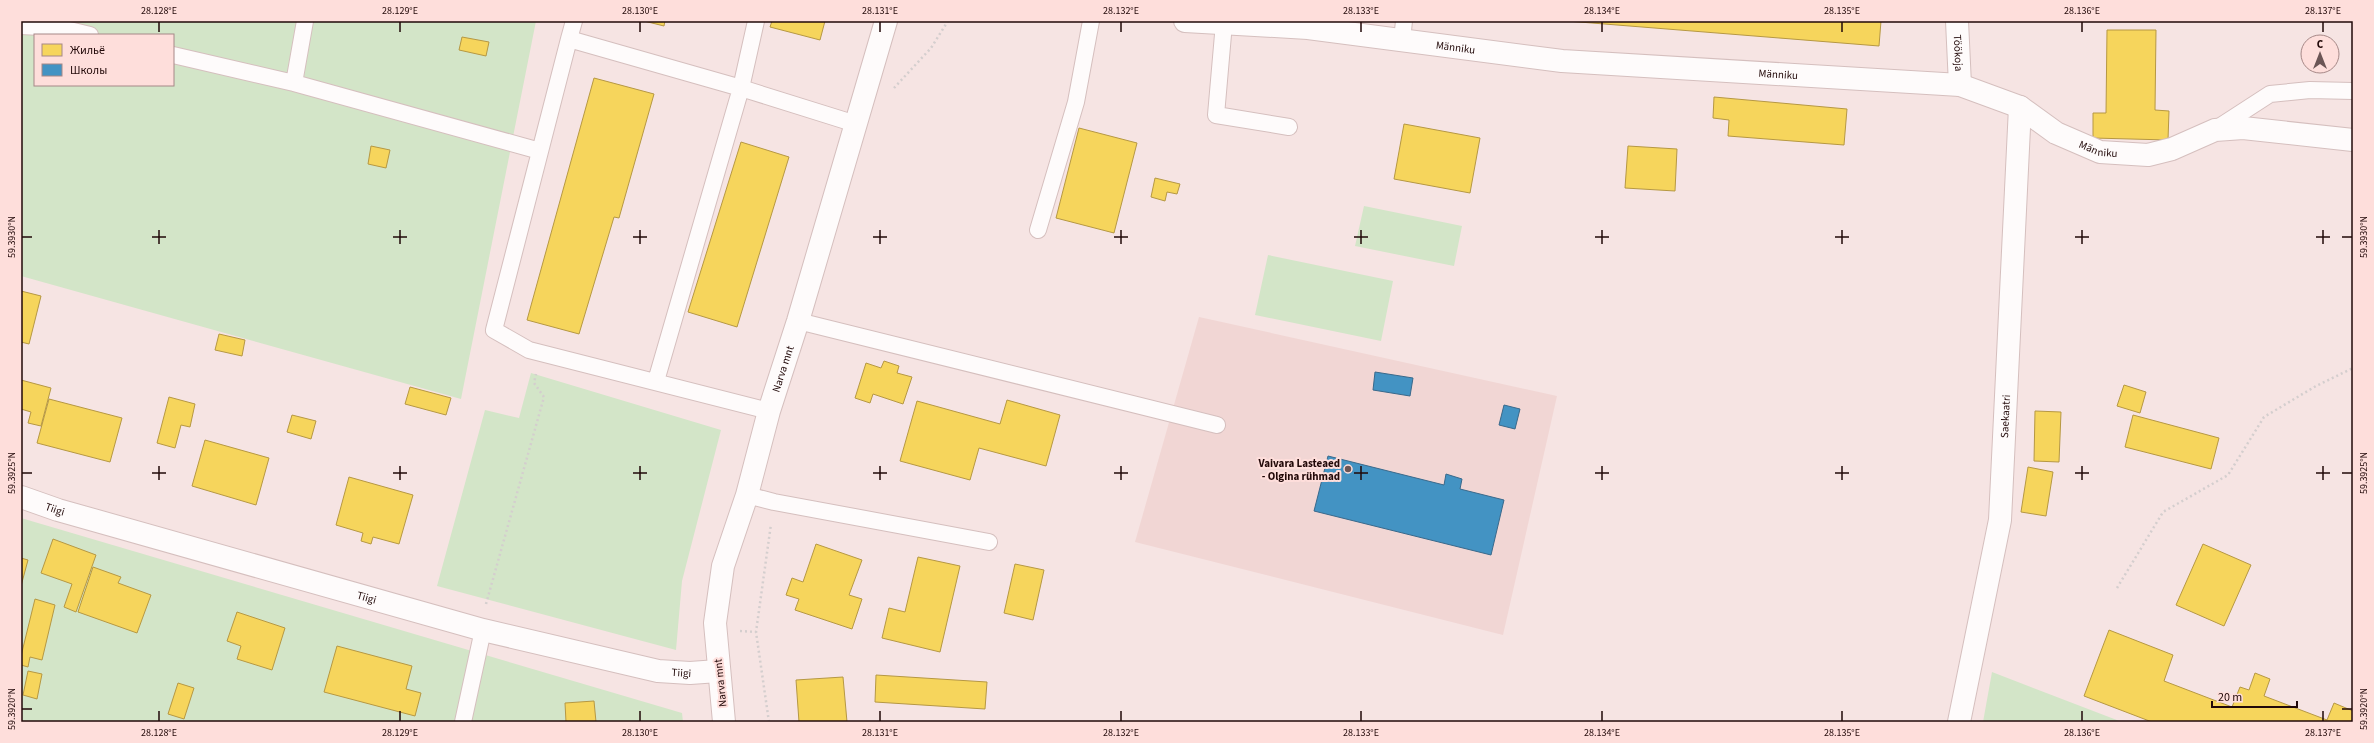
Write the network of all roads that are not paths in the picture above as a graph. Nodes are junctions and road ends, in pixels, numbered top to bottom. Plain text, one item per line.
1 (305, 21) edge
2 (574, 21) edge
3 (756, 21) edge
4 (886, 21) edge
5 (1091, 21) edge
6 (1185, 21) edge
7 (1956, 21) edge
8 (1224, 23) junction
9 (62, 25) edge
10 (21, 26) edge
11 (1403, 31) edge
12 (87, 34) edge
13 (569, 39) junction
14 (174, 55) edge
15 (294, 83) junction
16 (1960, 85) junction
17 (741, 88) junction
18 (2353, 91) edge
19 (2020, 107) junction
20 (856, 124) junction
21 (1289, 127) dead end
22 (2215, 130) junction
23 (2353, 140) edge
24 (540, 151) junction
25 (1038, 230) dead end
26 (798, 321) junction
27 (656, 381) junction
28 (769, 411) junction
29 (1217, 425) dead end
30 (747, 495) junction
31 (21, 497) edge
32 (989, 542) dead end
33 (481, 630) junction
34 (718, 671) junction
35 (463, 722) edge
36 (724, 722) edge
37 (1959, 722) edge

1 - 15 lane
2 - 13 lane
3 - 17 lane
4 - 20 street, Narva mnt
5 - 25 lane
6 - 8 street, Männiku
7 - 16 street, Töökoja
8 - 11 street, Männiku
8 - 21 lane
9 - 10 lane
9 - 12 lane
11 - 16 street, Männiku
13 - 17 lane
13 - 24 lane
14 - 15 lane
15 - 24 lane
16 - 19 street, Männiku
17 - 20 lane
17 - 27 lane
18 - 22 lane
19 - 22 street, Männiku
19 - 37 street, Saekaatri
20 - 26 street, Narva mnt
22 - 23 street, Männiku
24 - 27 lane
26 - 28 street, Narva mnt
26 - 29 lane
27 - 28 lane
28 - 30 street, Narva mnt
30 - 32 lane
30 - 34 street, Narva mnt
31 - 33 street, Tiigi
33 - 34 street, Tiigi
33 - 35 lane
34 - 36 street, Narva mnt

